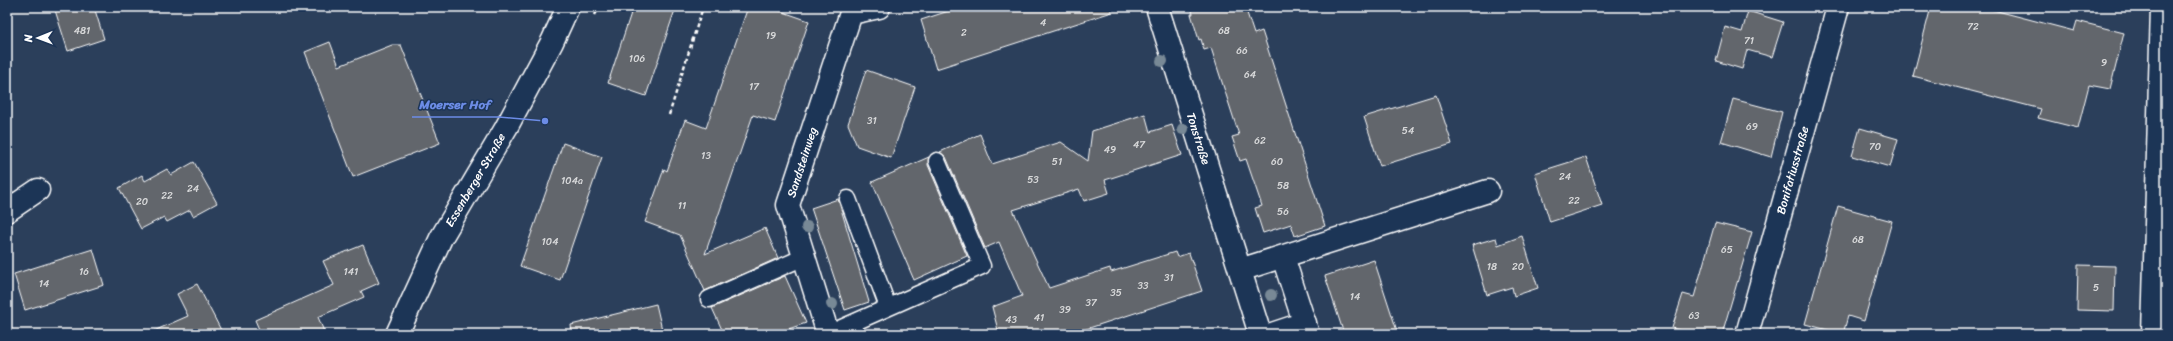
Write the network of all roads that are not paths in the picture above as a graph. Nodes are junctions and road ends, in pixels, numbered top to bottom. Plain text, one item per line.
1 (568, 7) edge
2 (879, 7) edge
3 (1157, 7) edge
4 (1838, 7) edge
5 (2162, 7) edge
6 (937, 161) dead end
7 (38, 190) dead end
8 (1488, 192) dead end
9 (848, 199) dead end
10 (7, 211) edge
11 (804, 257) junction
12 (1283, 257) junction
13 (1240, 270) junction
14 (709, 299) dead end
15 (888, 307) junction
16 (1306, 329) edge
17 (2158, 332) edge
18 (397, 334) edge
19 (828, 334) edge
20 (1260, 334) edge
21 (1272, 334) edge
22 (1747, 334) edge

1 - 18 street, Essenberger Straße
2 - 11 street, Sandsteinweg
3 - 13 street, Tonstraße
4 - 22 street, Bonifatiusstraße
5 - 17 street
6 - 15 lane
7 - 10 street
8 - 12 street
9 - 15 lane
11 - 14 lane
11 - 19 street, Sandsteinweg
12 - 13 street
12 - 16 street
13 - 20 street, Tonstraße
15 - 19 lane
16 - 21 street

